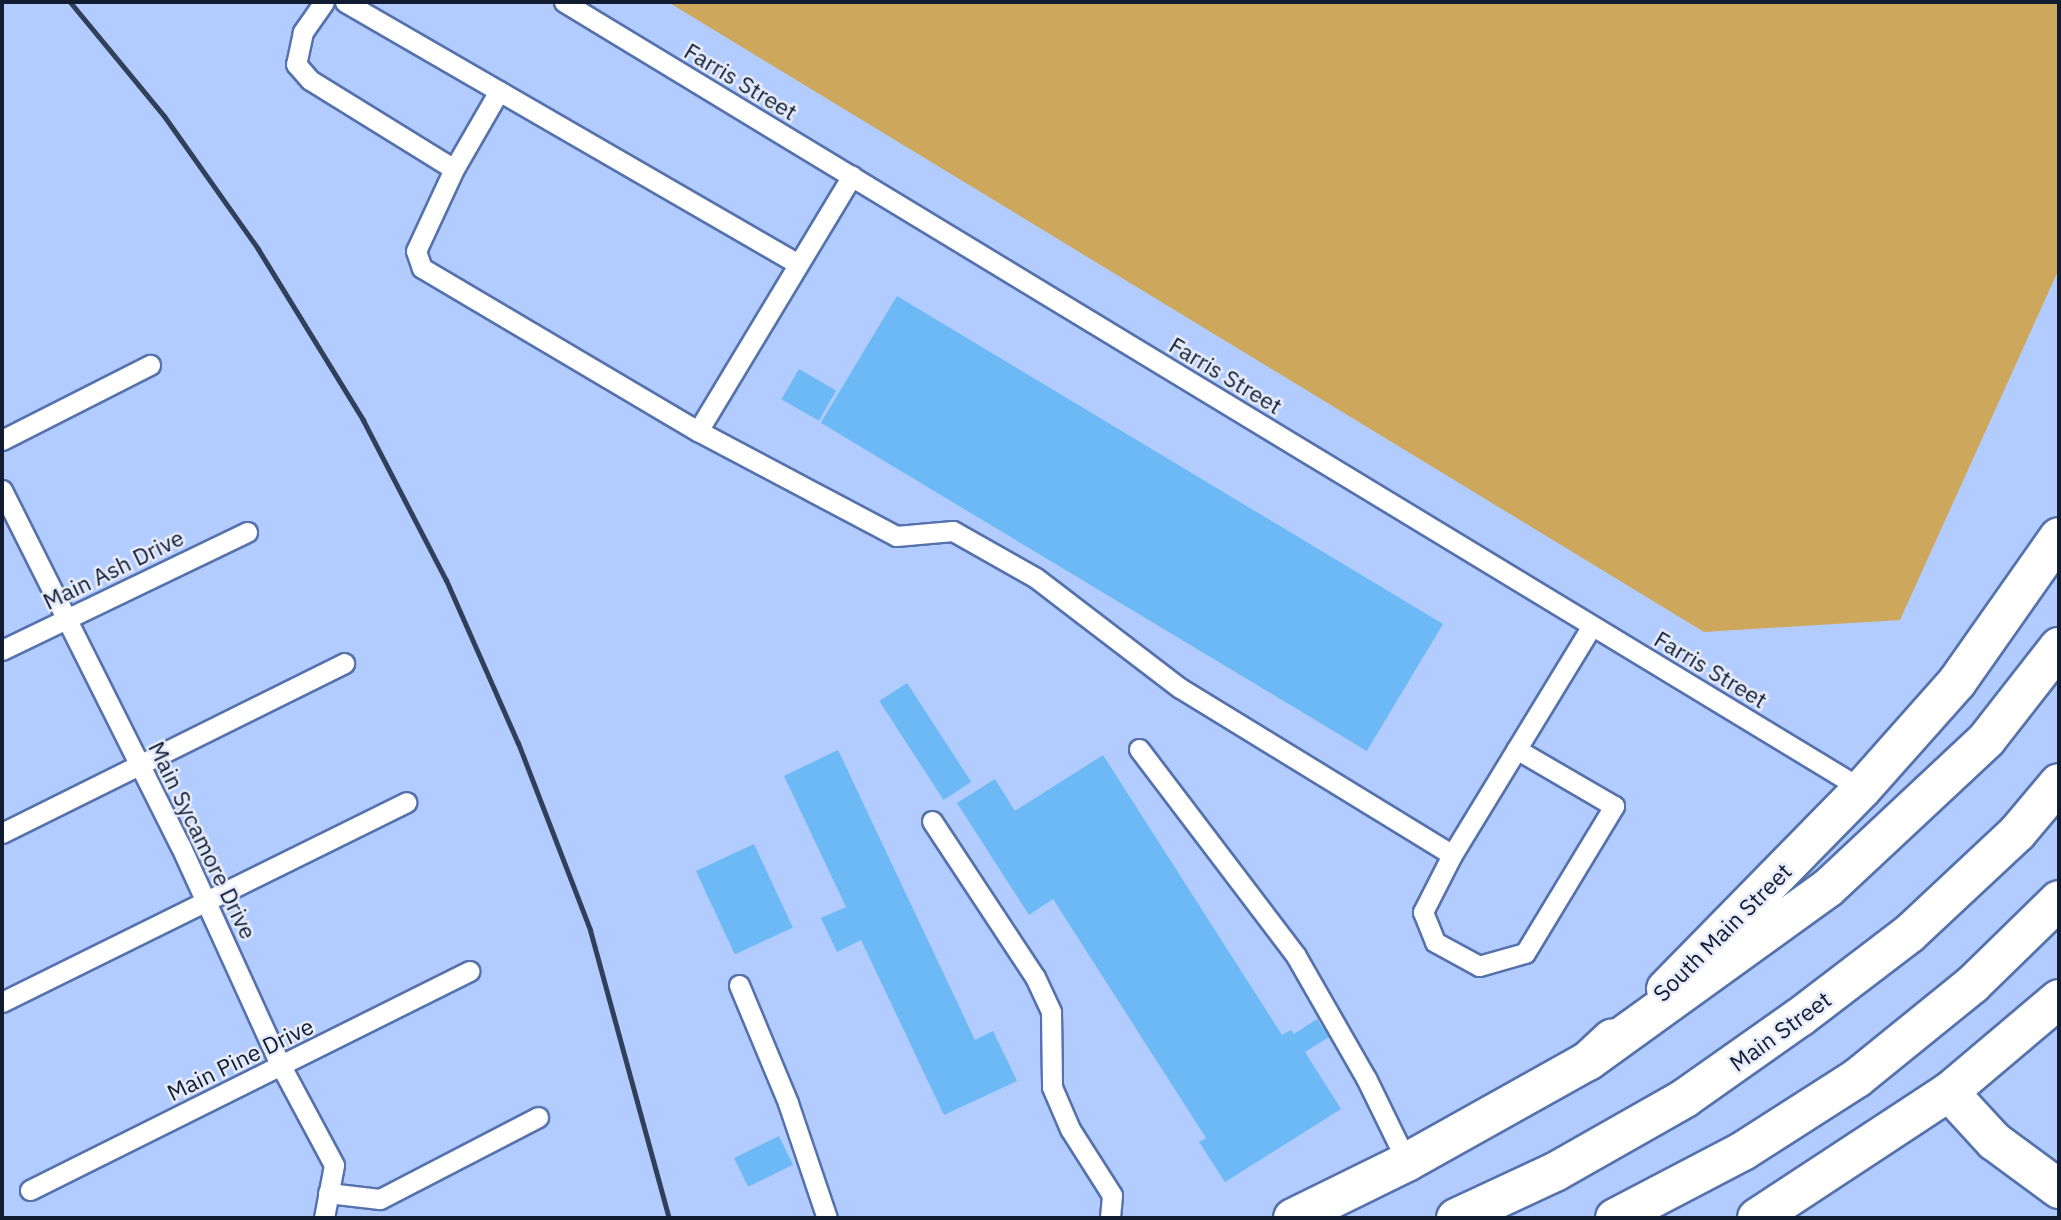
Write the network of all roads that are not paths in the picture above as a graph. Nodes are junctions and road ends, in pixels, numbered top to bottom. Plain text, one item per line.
1 (324, 2) edge
2 (345, 2) edge
3 (564, 2) edge
4 (499, 91) junction
5 (454, 169) junction
6 (852, 176) junction
7 (798, 264) junction
8 (150, 365) dead end
9 (698, 431) junction
10 (2, 440) edge
11 (2, 490) edge
12 (247, 532) dead end
13 (2059, 537) edge
14 (67, 619) junction
15 (1592, 626) junction
16 (2059, 647) edge
17 (2, 650) edge
18 (344, 663) dead end
19 (1139, 749) dead end
20 (1516, 749) junction
21 (140, 764) junction
22 (2059, 783) edge
23 (1862, 789) junction
24 (406, 802) dead end
25 (932, 821) dead end
26 (2, 833) edge
27 (1452, 855) junction
28 (2059, 900) edge
29 (206, 901) junction
30 (470, 971) dead end
31 (739, 985) dead end
32 (2059, 999) edge
33 (2, 1002) edge
34 (1588, 1061) junction
35 (281, 1066) junction
36 (1949, 1092) junction
37 (538, 1117) dead end
38 (1407, 1163) junction
39 (30, 1189) dead end
40 (2059, 1189) edge
41 (328, 1193) junction
42 (324, 1218) edge
43 (828, 1218) edge
44 (1110, 1218) edge
45 (1293, 1218) edge
46 (1456, 1218) edge
47 (1615, 1218) edge
48 (1757, 1218) edge

1 - 5 lane
2 - 4 lane
3 - 6 lane, Farris Street
4 - 5 lane
4 - 7 lane
5 - 9 lane
6 - 7 lane
6 - 15 lane, Farris Street
7 - 9 lane
8 - 10 lane
9 - 27 lane
11 - 14 lane, Main Sycamore Drive
12 - 14 lane, Main Ash Drive
13 - 23 main road, South Main Street
14 - 17 lane, Main Ash Drive
14 - 21 lane, Main Sycamore Drive
15 - 20 lane
15 - 23 lane, Farris Street
16 - 34 main road
18 - 21 lane
19 - 38 lane
20 - 27 lane
20 - 27 lane
21 - 26 lane
21 - 29 lane, Main Sycamore Drive
22 - 46 main road, Main Street
23 - 34 main road, South Main Street
24 - 29 lane
25 - 44 lane
28 - 47 main road
29 - 33 lane
29 - 35 lane, Main Sycamore Drive
30 - 35 lane, Main Pine Drive
31 - 43 lane
32 - 36 main road
34 - 38 main road, South Main Street
35 - 39 lane, Main Pine Drive
35 - 41 lane, Main Sycamore Drive
36 - 40 main road
36 - 48 main road
37 - 41 lane
38 - 45 main road, South Main Street
41 - 42 lane, Main Sycamore Drive

